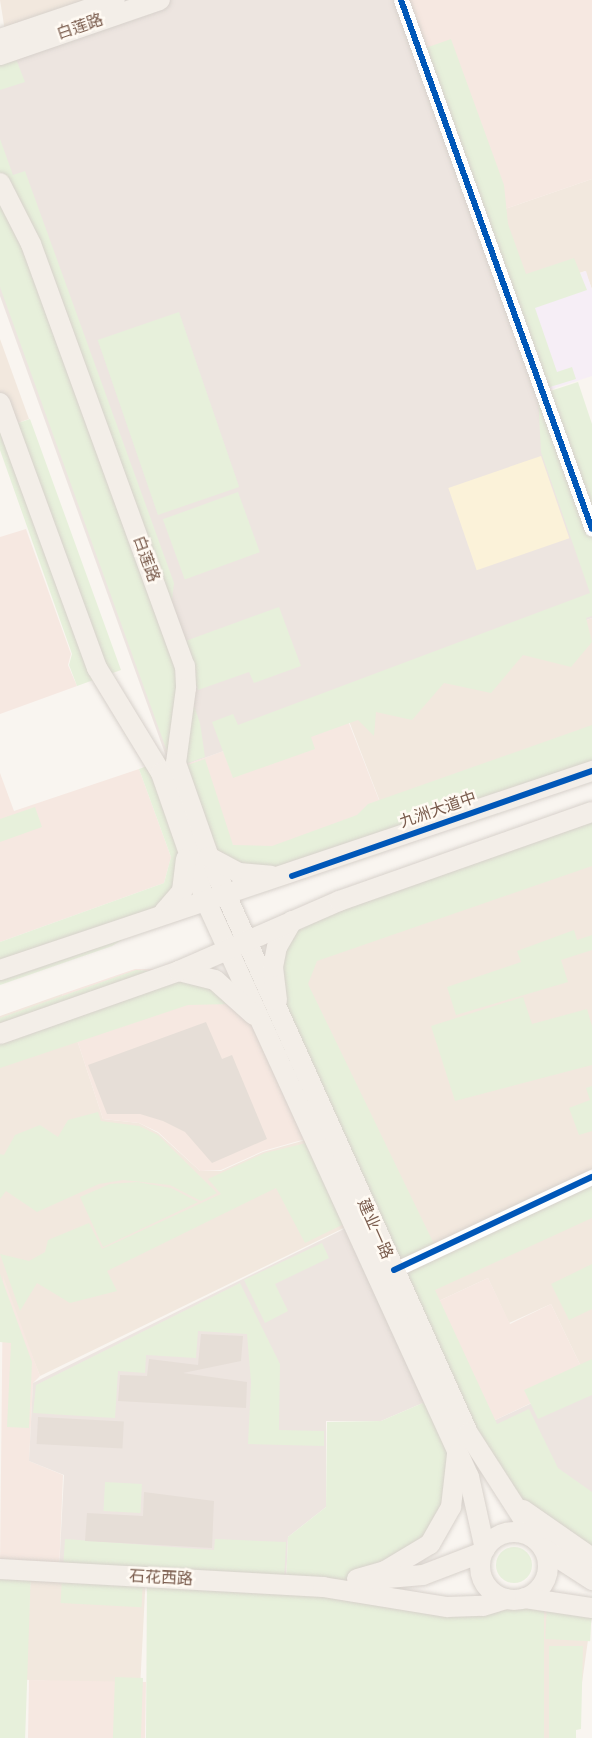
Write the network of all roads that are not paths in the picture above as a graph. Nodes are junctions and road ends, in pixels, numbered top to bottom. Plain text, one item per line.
1 (115, 0) edge
2 (160, 0) edge
3 (401, 0) edge
4 (0, 39) edge
5 (0, 55) edge
6 (0, 183) edge
7 (0, 404) edge
8 (592, 529) edge
9 (592, 771) edge
10 (592, 812) edge
11 (185, 845) junction
12 (209, 857) junction
13 (292, 876) junction
14 (214, 896) junction
15 (162, 913) junction
16 (292, 921) junction
17 (236, 945) junction
18 (0, 970) edge
19 (179, 971) junction
20 (0, 1034) edge
21 (279, 1036) junction
22 (592, 1177) edge
23 (394, 1270) junction
24 (457, 1453) junction
25 (497, 1482) junction
26 (539, 1543) junction
27 (484, 1550) junction
28 (592, 1558) edge
29 (0, 1569) edge
30 (357, 1579) junction
31 (592, 1580) edge
32 (322, 1587) junction
33 (516, 1598) junction
34 (592, 1608) edge

1 - 4 main road, 白莲路
2 - 5 main road, 白莲路
3 - 8 street
6 - 12 main road, 白莲路
7 - 11 main road, 白莲路
9 - 13 main road, 九洲大道中
10 - 16 main road
11 - 14 main road, 白莲路
11 - 15 main road
12 - 13 main road
12 - 14 main road, 白莲路
13 - 14 main road, 九洲大道中
14 - 15 main road, 九洲大道中
14 - 17 main road, 白莲路
15 - 18 main road, 九洲大道中
16 - 17 main road
16 - 21 main road
17 - 19 main road
17 - 21 main road, 建业一路
19 - 20 main road
19 - 21 main road
21 - 23 main road, 建业一路
21 - 24 main road, 建业一路
22 - 23 street
23 - 25 main road, 建业一路
24 - 27 main road, 建业一路
24 - 30 main road
25 - 26 main road, 建业一路
25 - 28 main road
26 - 27 main road
26 - 31 main road
26 - 33 main road
27 - 30 main road, 石花西路
27 - 33 main road
29 - 32 main road, 石花西路
30 - 32 main road, 石花西路
32 - 33 main road, 石花西路
33 - 34 main road, 石花西路

